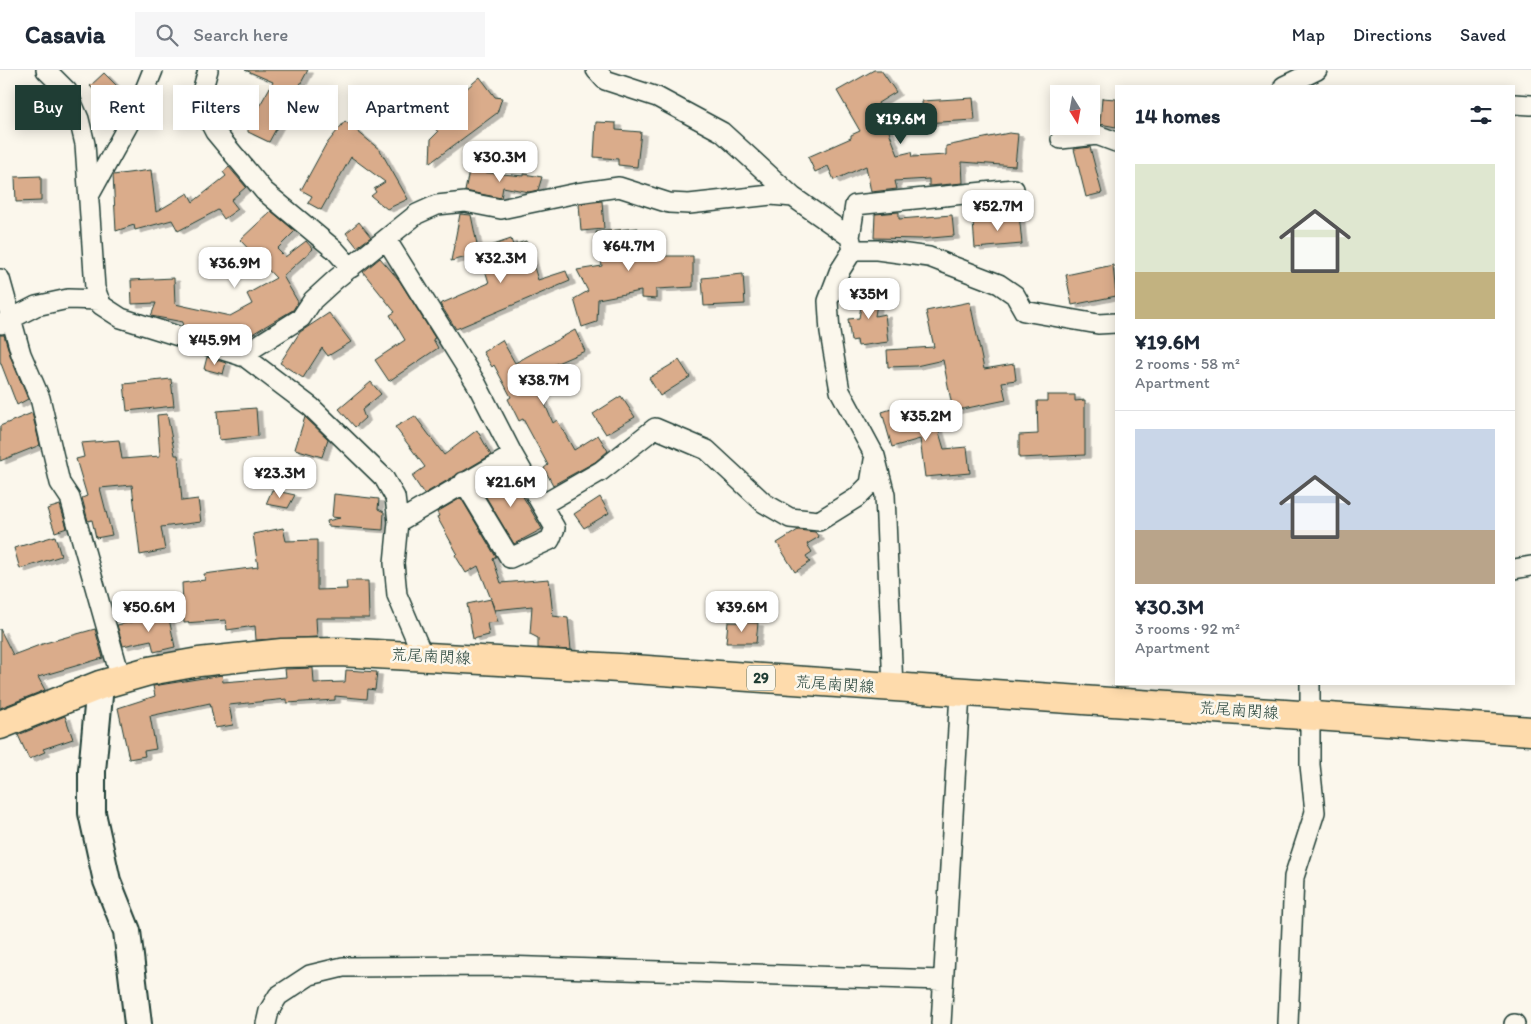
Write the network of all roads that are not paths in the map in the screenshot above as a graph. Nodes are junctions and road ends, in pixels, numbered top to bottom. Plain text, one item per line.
1 (46, 70) edge
2 (153, 70) edge
3 (208, 70) edge
4 (596, 70) edge
5 (1318, 70) edge
6 (1286, 85) edge
7 (1515, 104) edge
8 (1531, 105) edge
9 (1061, 139) dead end
10 (1115, 142) edge
11 (1014, 189) dead end
12 (89, 196) junction
13 (793, 198) junction
14 (386, 239) junction
15 (852, 243) junction
16 (351, 268) junction
17 (0, 279) edge
18 (100, 300) junction
19 (6, 322) edge
20 (1115, 323) edge
21 (241, 356) junction
22 (513, 455) junction
23 (875, 456) junction
24 (464, 482) junction
25 (542, 505) junction
26 (398, 522) junction
27 (1531, 566) edge
28 (1515, 569) edge
29 (423, 656) junction
30 (110, 682) junction
31 (1310, 685) edge
32 (893, 688) junction
33 (960, 693) junction
34 (1310, 715) junction
35 (0, 725) edge
36 (1531, 731) edge
37 (942, 980) junction
38 (138, 1024) edge
39 (266, 1024) edge
40 (941, 1024) edge
41 (1288, 1024) edge

1 - 12 street
2 - 12 street
3 - 16 street
4 - 13 street
5 - 6 street
7 - 8 street
9 - 10 street
11 - 15 street
12 - 18 street
13 - 14 street
13 - 15 street
14 - 16 street
14 - 22 street
15 - 20 street
15 - 23 street
16 - 21 street
17 - 19 street
18 - 19 street
18 - 21 street
19 - 30 street
21 - 26 street
22 - 24 street
22 - 25 street
23 - 25 street
23 - 32 street
24 - 25 street
24 - 26 street
26 - 29 street
27 - 28 street
29 - 30 main road, 荒尾南関線 / 29
29 - 32 main road, 荒尾南関線 / 29
30 - 35 main road, 荒尾南関線 / 29
30 - 38 street
31 - 34 street
32 - 33 main road, 荒尾南関線 / 29
33 - 34 main road, 荒尾南関線 / 29
33 - 37 street
34 - 36 main road, 荒尾南関線 / 29
34 - 41 street
37 - 39 street
37 - 40 street

